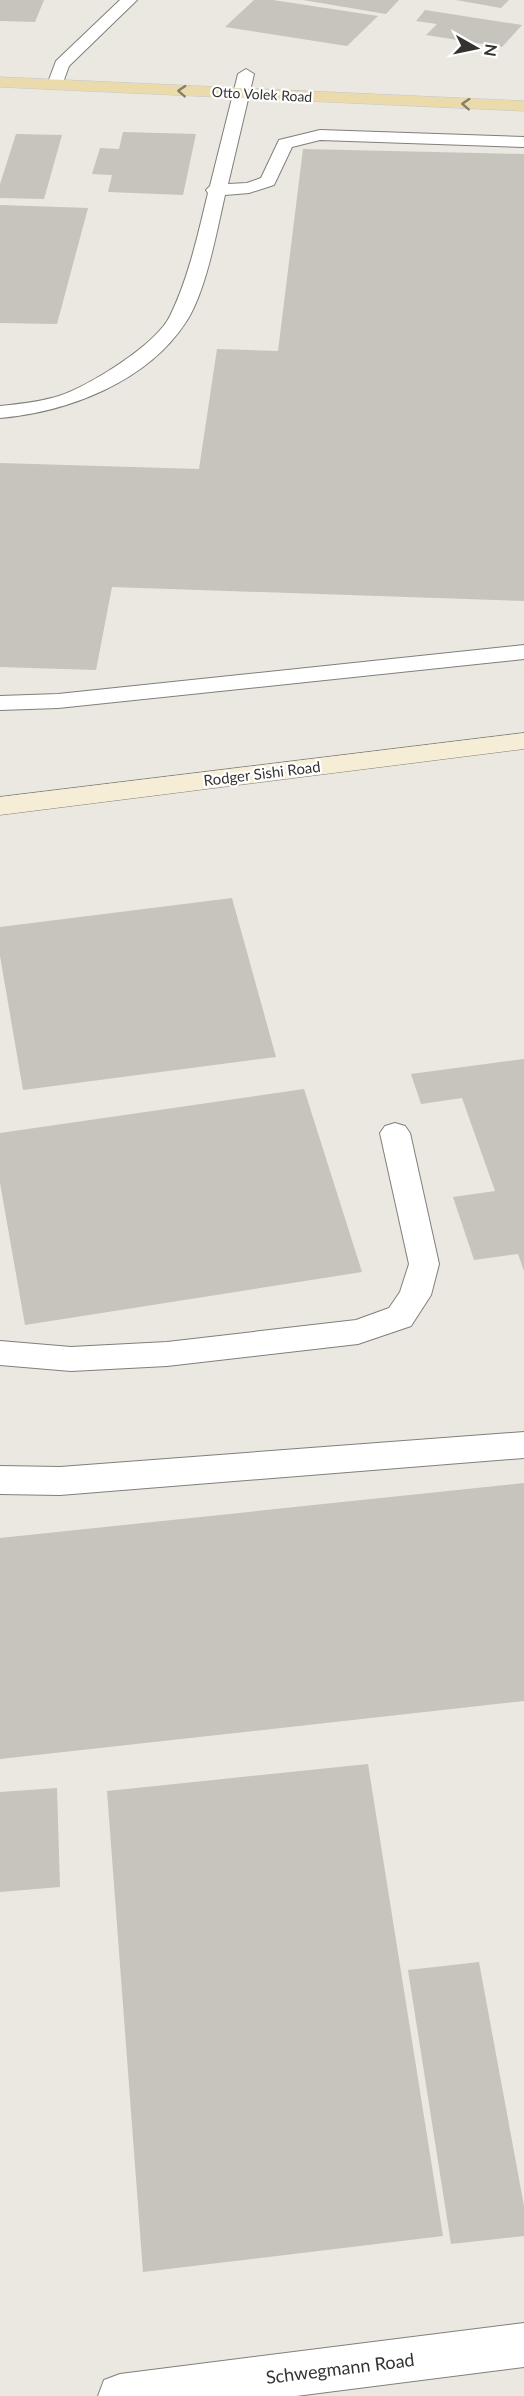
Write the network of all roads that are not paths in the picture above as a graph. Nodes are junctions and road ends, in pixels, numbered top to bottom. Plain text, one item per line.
1 (129, 0) edge
2 (42, 63) dead end
3 (62, 64) junction
4 (85, 66) dead end
5 (223, 73) dead end
6 (246, 74) junction
7 (269, 75) dead end
8 (0, 82) edge
9 (55, 85) junction
10 (241, 93) junction
11 (524, 106) edge
12 (524, 142) edge
13 (215, 190) junction
14 (0, 412) edge
15 (524, 652) edge
16 (0, 703) edge
17 (524, 741) edge
18 (0, 806) edge
19 (396, 1133) dead end
20 (0, 1353) edge
21 (524, 1445) edge
22 (0, 1480) edge
23 (524, 2345) edge
24 (120, 2396) edge

1 - 3 lane
2 - 3 main road
3 - 4 main road
3 - 9 lane
5 - 6 main road, Otto Volek Road
6 - 7 main road, Otto Volek Road
6 - 10 lane
8 - 9 main road, Otto Volek Road
10 -> 9 main road, Otto Volek Road
11 -> 10 main road, Otto Volek Road
10 - 13 lane
12 - 13 lane
13 - 14 lane
15 - 16 lane
17 - 18 street, Rodger Sishi Road
19 - 20 lane
21 - 22 lane
23 - 24 lane, Schwegmann Road

